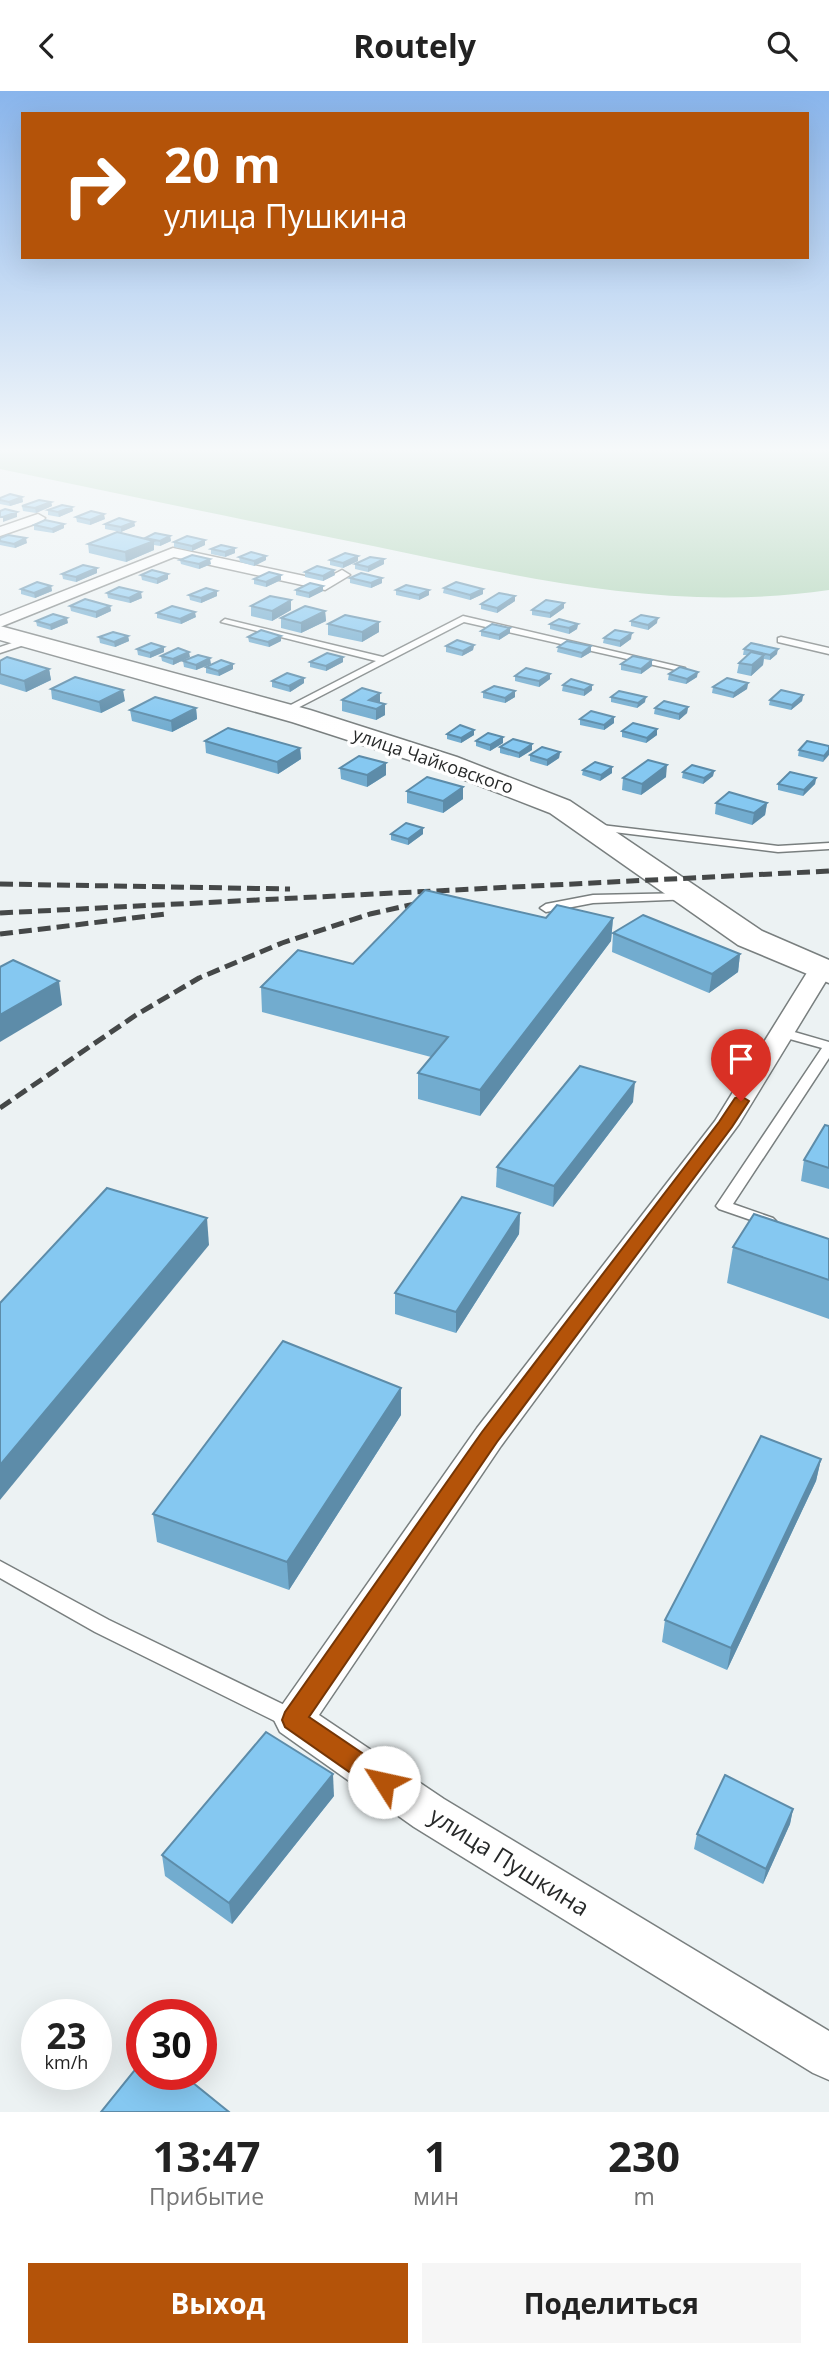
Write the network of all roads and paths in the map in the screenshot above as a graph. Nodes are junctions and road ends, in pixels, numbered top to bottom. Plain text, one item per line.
1 (342, 575) dead end
2 (0, 622) edge
3 (225, 622) dead end
4 (0, 633) edge
5 (781, 640) dead end
6 (27, 641) junction
7 (0, 650) edge
8 (829, 650) edge
9 (384, 660) junction
10 (680, 668) edge
11 (284, 712) junction
12 (588, 827) junction
13 (829, 846) edge
14 (691, 897) junction
15 (546, 908) dead end
16 (826, 970) edge
17 (784, 1033) junction
18 (829, 1047) edge
19 (823, 1068) edge
20 (776, 1224) edge
21 (0, 1569) edge
22 (294, 1720) junction
23 (829, 2057) edge

1 - 2 street
3 - 9 lane
4 - 6 street, улица Чайковского
5 - 8 lane
6 - 7 lane
6 - 11 street, улица Чайковского
9 - 10 lane
9 - 11 lane
11 - 12 street, улица Чайковского
12 - 13 lane
12 - 14 street, улица Чайковского
14 - 15 lane
14 - 16 street, улица Чайковского
16 - 17 street
17 - 18 lane
17 - 22 street
18 - 19 lane
19 - 20 lane
21 - 22 lane
22 - 23 street, улица Пушкина

